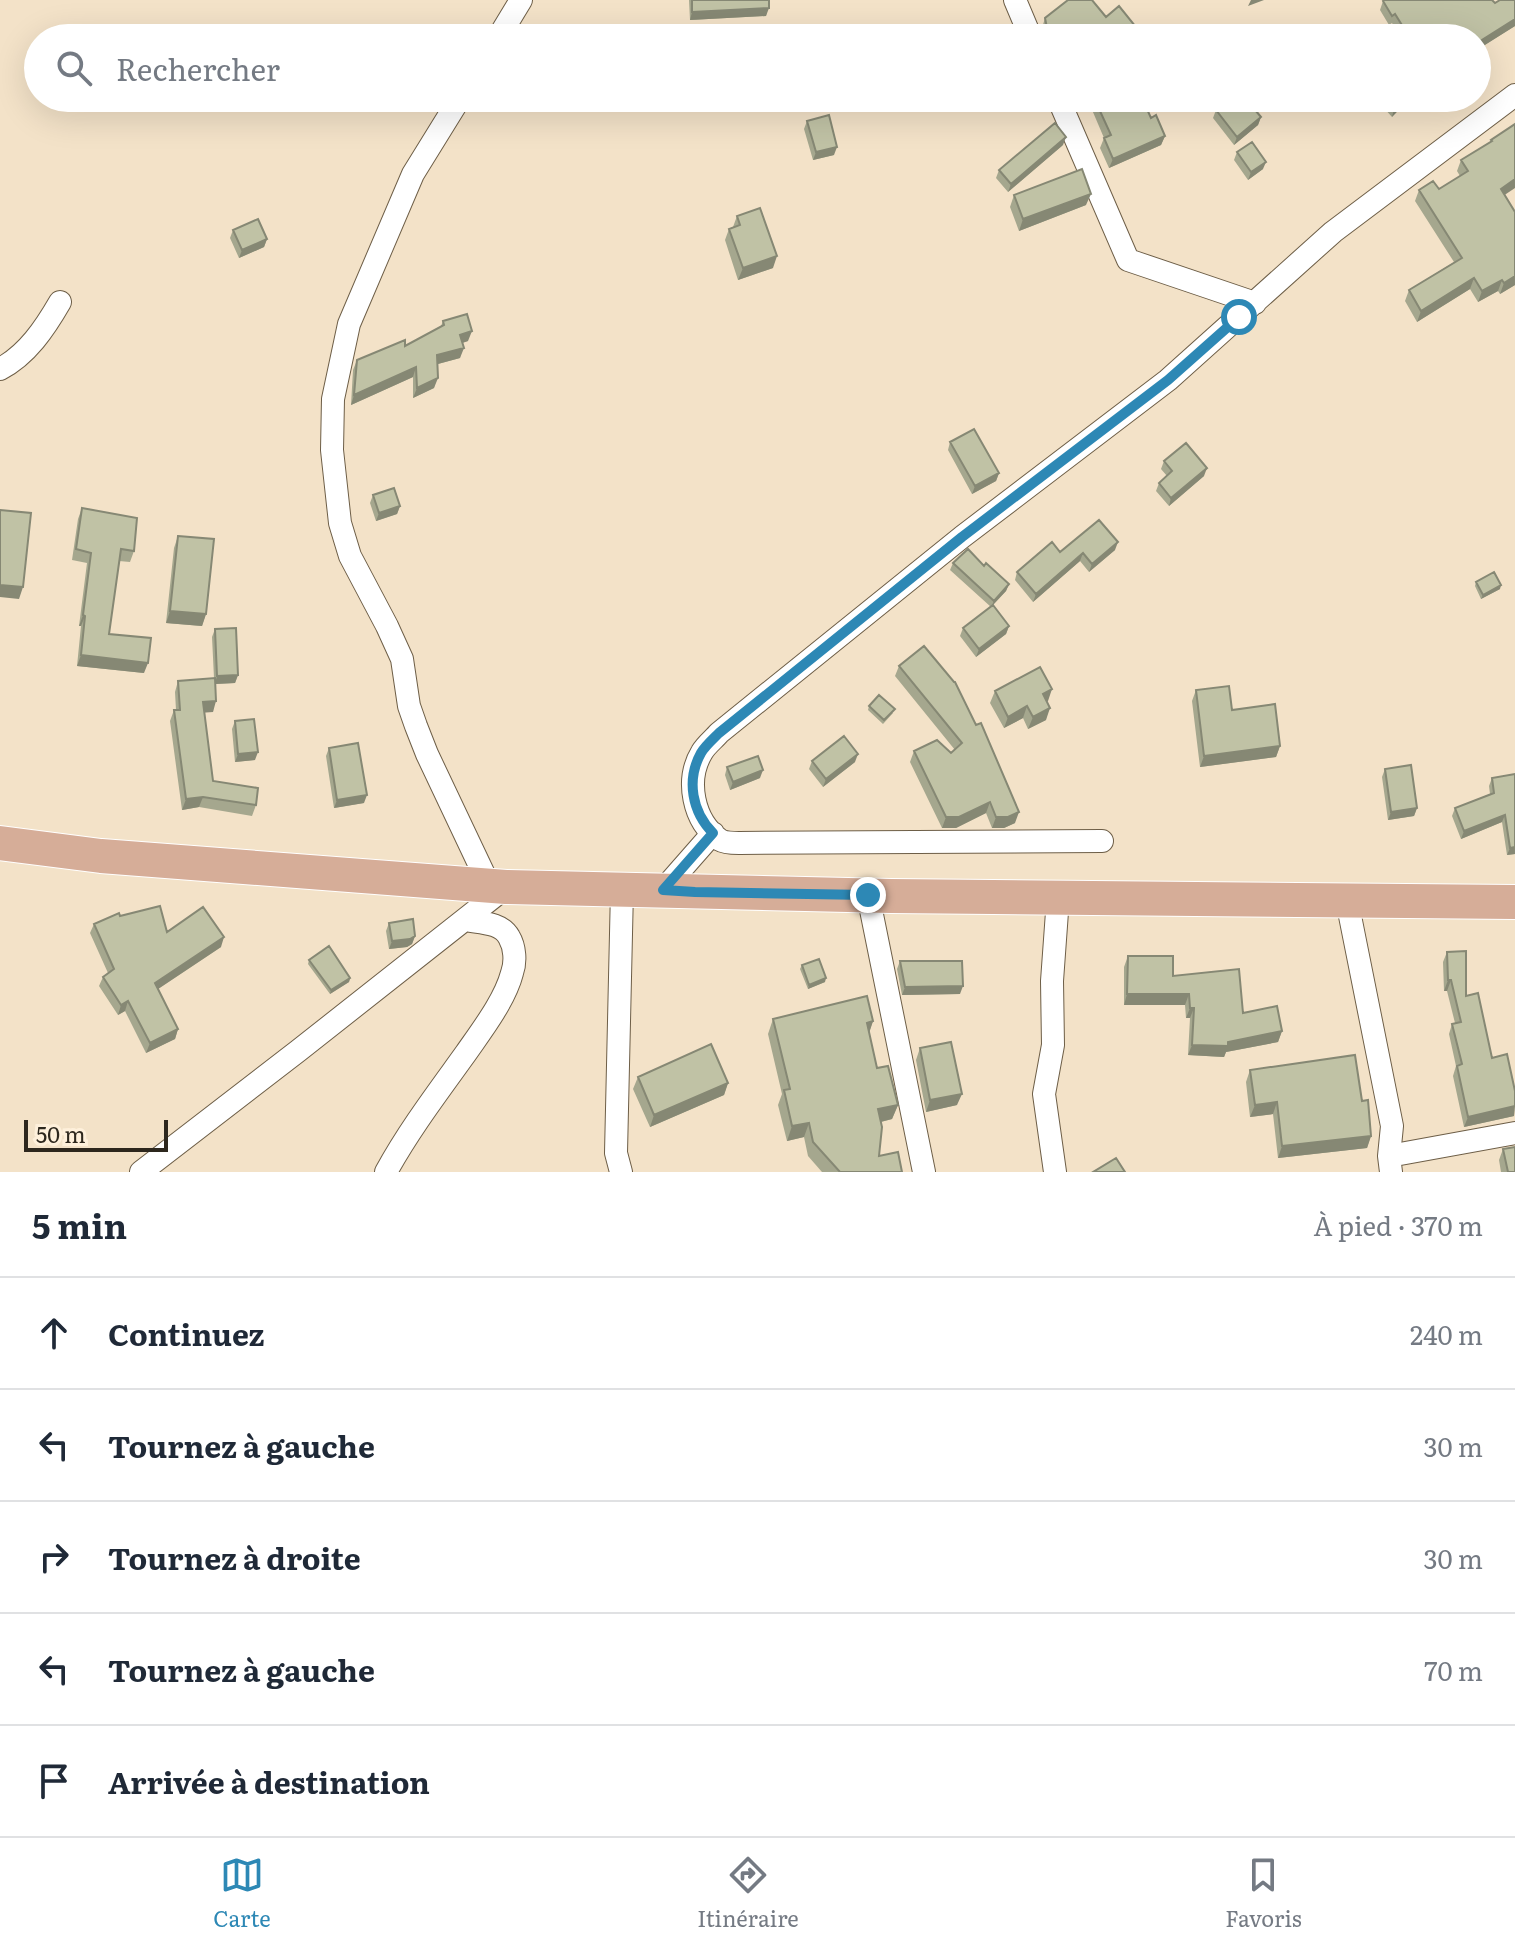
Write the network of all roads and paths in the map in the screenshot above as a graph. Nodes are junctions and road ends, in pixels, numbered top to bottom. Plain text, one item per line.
1 (521, 0) edge
2 (1015, 0) edge
3 (506, 24) edge
4 (1025, 24) edge
5 (1515, 95) edge
6 (451, 112) edge
7 (1064, 112) edge
8 (60, 302) dead end
9 (1255, 303) junction
10 (0, 369) edge
11 (713, 833) junction
12 (1102, 841) dead end
13 (0, 843) edge
14 (498, 886) junction
15 (622, 890) junction
16 (663, 890) junction
17 (868, 895) junction
18 (1058, 898) junction
19 (1347, 901) junction
20 (1515, 902) edge
21 (465, 920) junction
22 (1515, 1133) edge
23 (1390, 1164) edge
24 (141, 1172) edge
25 (386, 1172) edge
26 (621, 1172) edge
27 (924, 1172) edge
28 (1055, 1172) edge

1 - 3 street
2 - 4 street
5 - 9 street
6 - 14 street
7 - 9 street
8 - 10 street
9 - 11 street
11 - 12 street
11 - 16 street
13 - 14 main road
14 - 15 main road
14 - 21 street
15 - 16 main road
15 - 26 street
16 - 17 main road
17 - 18 main road
17 - 27 street
18 - 19 main road
18 - 28 street
19 - 20 main road
19 - 23 street
21 - 24 street
21 - 25 street
22 - 23 street

